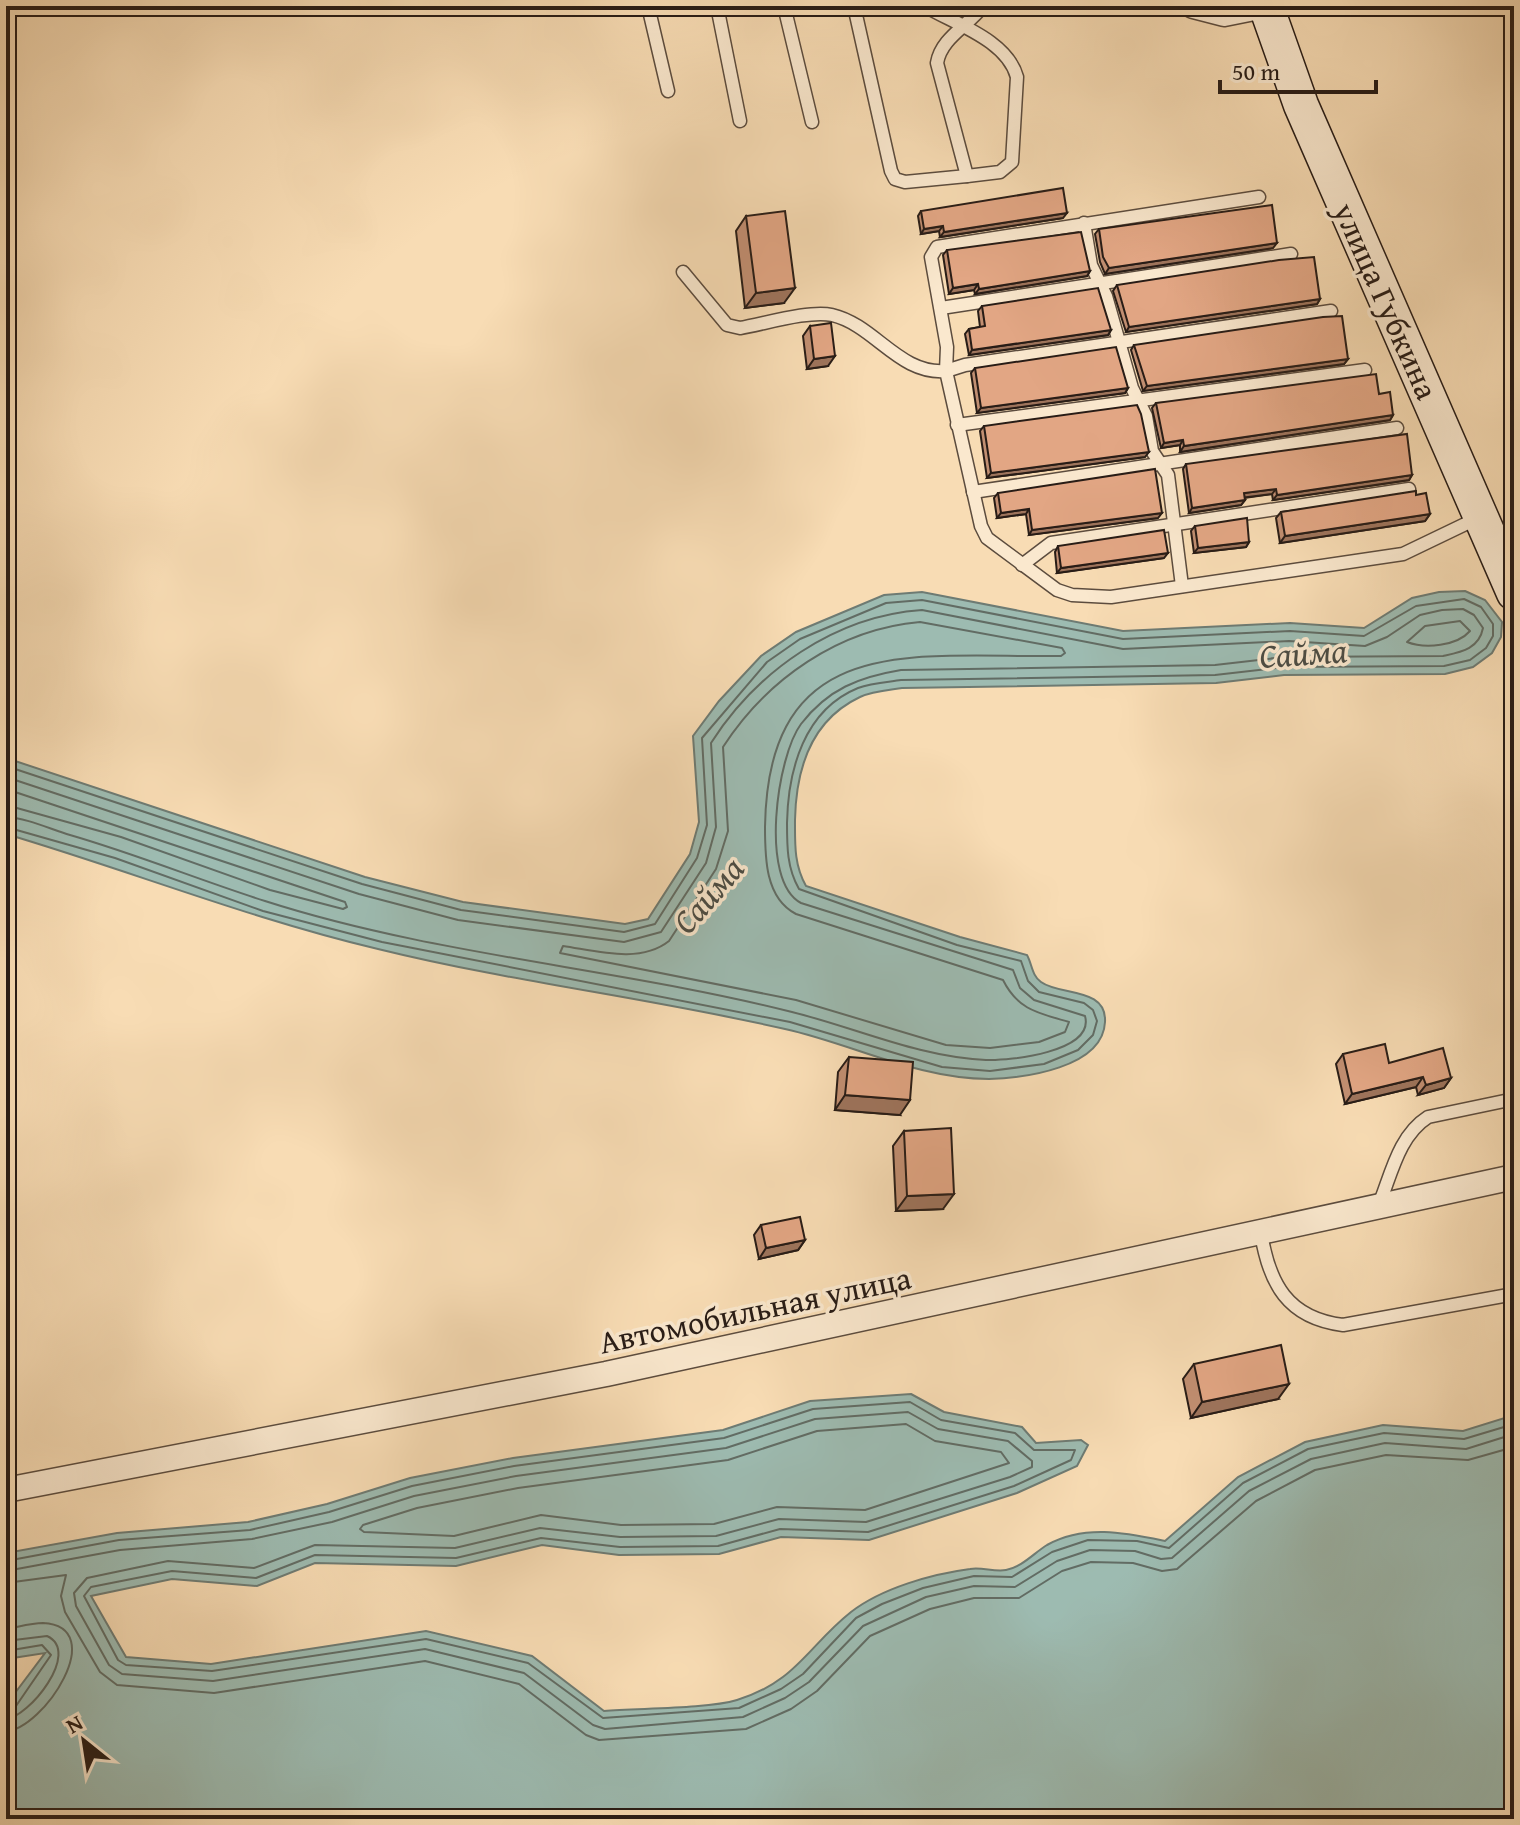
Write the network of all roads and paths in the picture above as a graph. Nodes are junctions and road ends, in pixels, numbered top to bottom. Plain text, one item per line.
1 (648, 6) edge
2 (717, 6) edge
3 (784, 6) edge
4 (854, 6) edge
5 (925, 6) edge
6 (983, 6) edge
7 (1193, 6) edge
8 (1265, 6) edge
9 (963, 28) junction
10 (668, 91) dead end
11 (740, 121) dead end
12 (812, 122) dead end
13 (967, 176) junction
14 (1259, 197) dead end
15 (1084, 223) junction
16 (1291, 254) dead end
17 (683, 272) dead end
18 (1100, 284) junction
19 (941, 308) junction
20 (1331, 311) dead end
21 (1119, 342) junction
22 (1365, 370) dead end
23 (946, 371) junction
24 (1138, 400) junction
25 (957, 425) junction
26 (1397, 428) dead end
27 (1160, 464) junction
28 (1409, 489) edge
29 (973, 492) junction
30 (1480, 517) junction
31 (1174, 525) junction
32 (1022, 565) junction
33 (1182, 586) junction
34 (1514, 593) edge
35 (1514, 1099) edge
36 (1514, 1177) edge
37 (1378, 1207) junction
38 (1261, 1233) junction
39 (1514, 1294) edge
40 (6, 1490) edge

1 - 10 lane
2 - 11 lane
3 - 12 lane
4 - 13 lane
5 - 9 lane
6 - 9 lane
7 - 8 street
8 - 30 street, улица Губкина
9 - 13 lane
9 - 13 lane
14 - 15 lane
15 - 18 lane
15 - 19 lane
16 - 18 lane
17 - 23 lane
18 - 19 lane
18 - 21 lane
19 - 23 lane
20 - 21 lane
21 - 23 lane
21 - 24 lane
22 - 24 lane
23 - 25 lane
24 - 25 lane
24 - 27 lane
25 - 29 lane
26 - 27 lane
27 - 29 lane
27 - 31 lane
28 - 31 lane
29 - 32 lane
30 - 33 lane
30 - 34 street, улица Губкина
31 - 32 lane
31 - 33 lane
32 - 33 lane
35 - 37 lane
36 - 37 street, Автомобильная улица
37 - 38 street, Автомобильная улица
38 - 39 lane
38 - 40 street, Автомобильная улица

